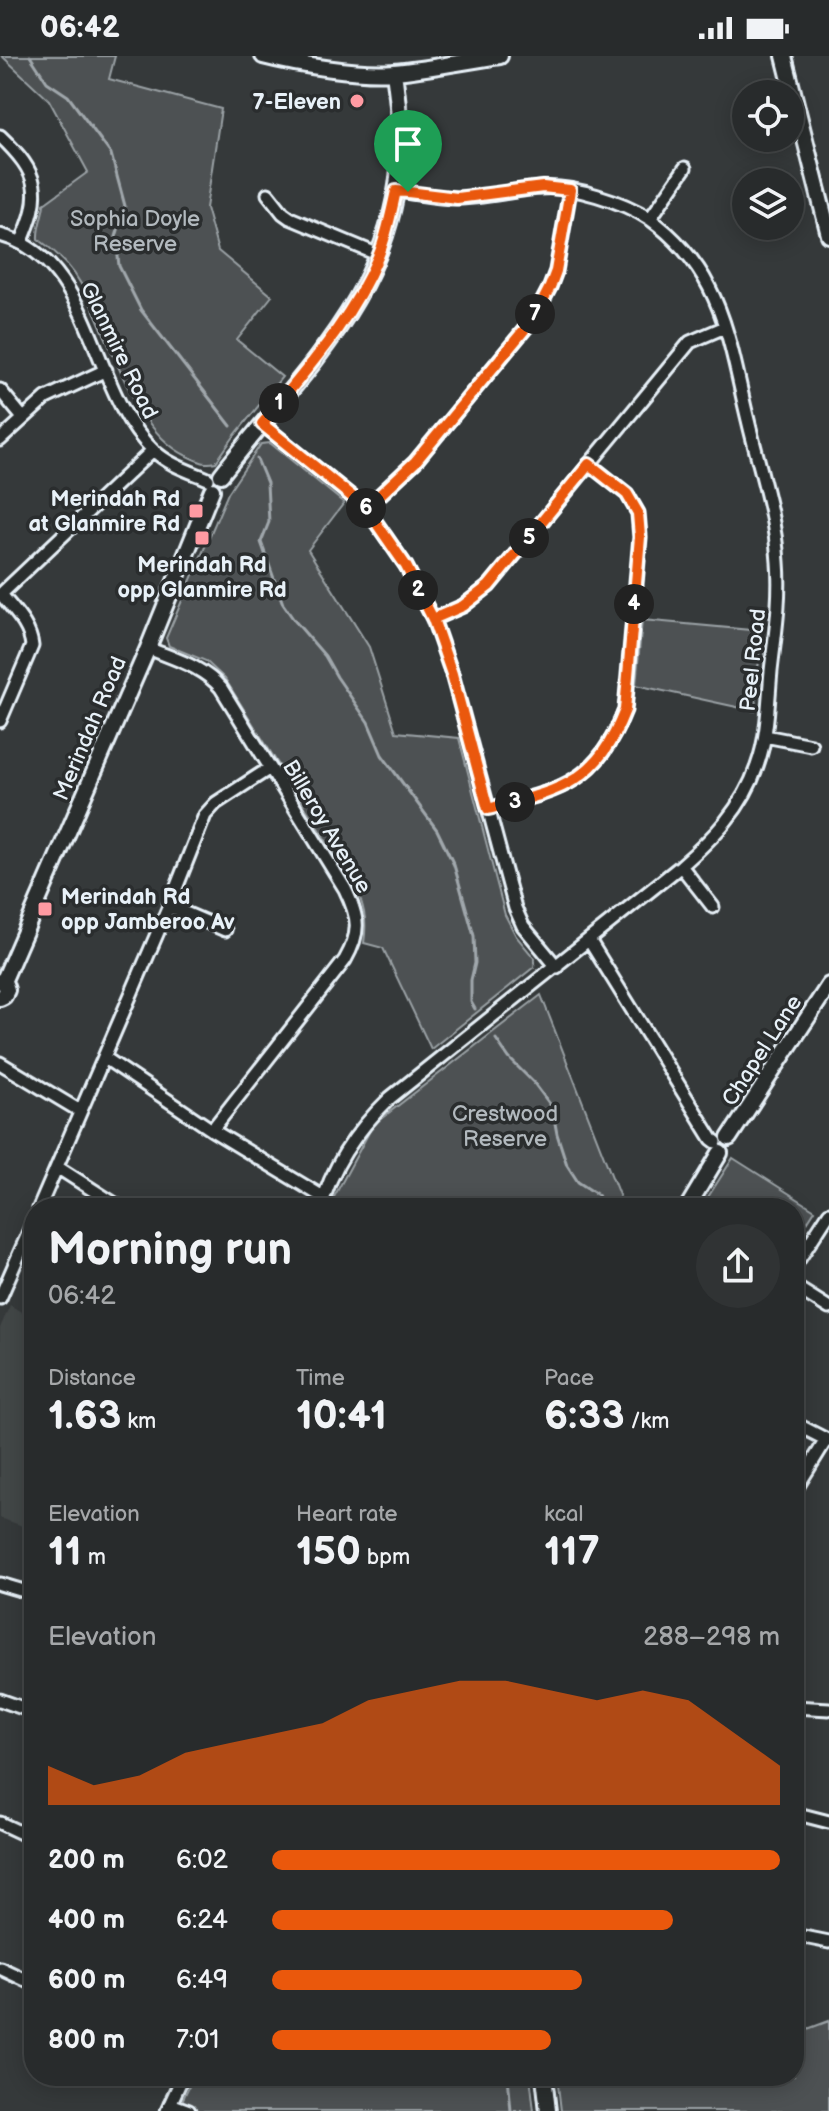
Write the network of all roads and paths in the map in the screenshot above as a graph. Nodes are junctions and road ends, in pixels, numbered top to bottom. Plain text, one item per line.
1 (263, 56) edge
2 (500, 56) edge
3 (784, 56) edge
4 (394, 72) junction
5 (0, 136) edge
6 (685, 168) dead end
7 (570, 190) junction
8 (396, 191) junction
9 (268, 194) dead end
10 (650, 219) junction
11 (0, 235) edge
12 (829, 235) edge
13 (21, 243) junction
14 (379, 255) junction
15 (725, 327) junction
16 (106, 370) junction
17 (0, 390) edge
18 (23, 418) junction
19 (262, 424) junction
20 (0, 440) edge
21 (153, 450) junction
22 (589, 464) junction
23 (213, 481) junction
24 (366, 508) junction
25 (1, 595) edge
26 (433, 619) junction
27 (148, 648) junction
28 (0, 721) edge
29 (765, 736) junction
30 (811, 745) dead end
31 (270, 768) junction
32 (488, 809) junction
33 (681, 866) junction
34 (169, 906) junction
35 (713, 907) dead end
36 (225, 930) dead end
37 (589, 940) junction
38 (557, 967) junction
39 (1, 981) edge
40 (829, 985) edge
41 (0, 998) edge
42 (105, 1058) junction
43 (0, 1063) edge
44 (80, 1111) junction
45 (212, 1130) junction
46 (722, 1144) junction
47 (57, 1167) junction
48 (43, 1198) edge
49 (105, 1198) edge
50 (314, 1198) edge
51 (324, 1198) edge
52 (692, 1198) edge
53 (829, 1213) edge
54 (24, 1243) edge
55 (804, 1252) edge
56 (804, 1292) edge
57 (0, 1298) edge
58 (829, 1308) edge
59 (804, 1428) edge
60 (828, 1441) edge
61 (804, 1477) edge
62 (0, 1584) edge
63 (24, 1591) edge
64 (0, 1700) edge
65 (24, 1708) edge
66 (804, 1708) edge
67 (829, 1709) edge
68 (804, 1816) edge
69 (829, 1822) edge
70 (0, 1823) edge
71 (24, 1834) edge
72 (804, 1937) edge
73 (829, 1942) edge
74 (0, 1968) edge
75 (24, 1979) edge
76 (178, 2086) edge
77 (545, 2086) edge
78 (168, 2108) edge
79 (189, 2111) edge
80 (548, 2111) edge

1 - 4 main road
2 - 4 main road
3 - 12 main road
4 - 8 main road, Merindah Road
5 - 13 street
6 - 10 street
7 - 8 street, Peel Road
7 - 10 street, Peel Road
7 - 24 street
8 - 14 main road, Merindah Road
9 - 14 street
10 - 15 street, Peel Road
11 - 13 street, Glanmire Road
13 - 16 street, Glanmire Road
14 - 19 main road, Merindah Road
15 - 22 street
15 - 29 street, Peel Road
16 - 18 street
16 - 21 street, Glanmire Road
17 - 18 street
18 - 20 street
19 - 23 main road, Merindah Road
19 - 24 street
21 - 23 street, Glanmire Road
21 - 25 street
22 - 26 street
22 - 32 street
23 - 27 main road, Merindah Road
24 - 26 street
25 - 28 street
26 - 32 street
27 - 31 street, Billeroy Avenue
27 - 39 main road, Merindah Road
29 - 30 street
29 - 33 street, Peel Road
31 - 34 street
31 - 45 street, Billeroy Avenue
32 - 38 street
33 - 35 street
33 - 37 street, Peel Road
34 - 36 street
34 - 42 street
37 - 38 street, Peel Road
37 - 46 street
38 - 51 street, Peel Road
39 - 41 main road, Merindah Road
40 - 46 main road, Chapel Lane
42 - 44 street
42 - 45 street
43 - 44 street
44 - 47 street
45 - 50 street
46 - 52 main road, Chapel Lane
47 - 48 street
47 - 49 street
53 - 55 street
54 - 57 street
56 - 58 street
59 - 60 street
60 - 61 street
62 - 63 street
64 - 65 street
66 - 67 street
68 - 69 street
70 - 71 street
72 - 73 street
74 - 75 street
76 - 78 street
77 - 80 main road
78 - 79 street

